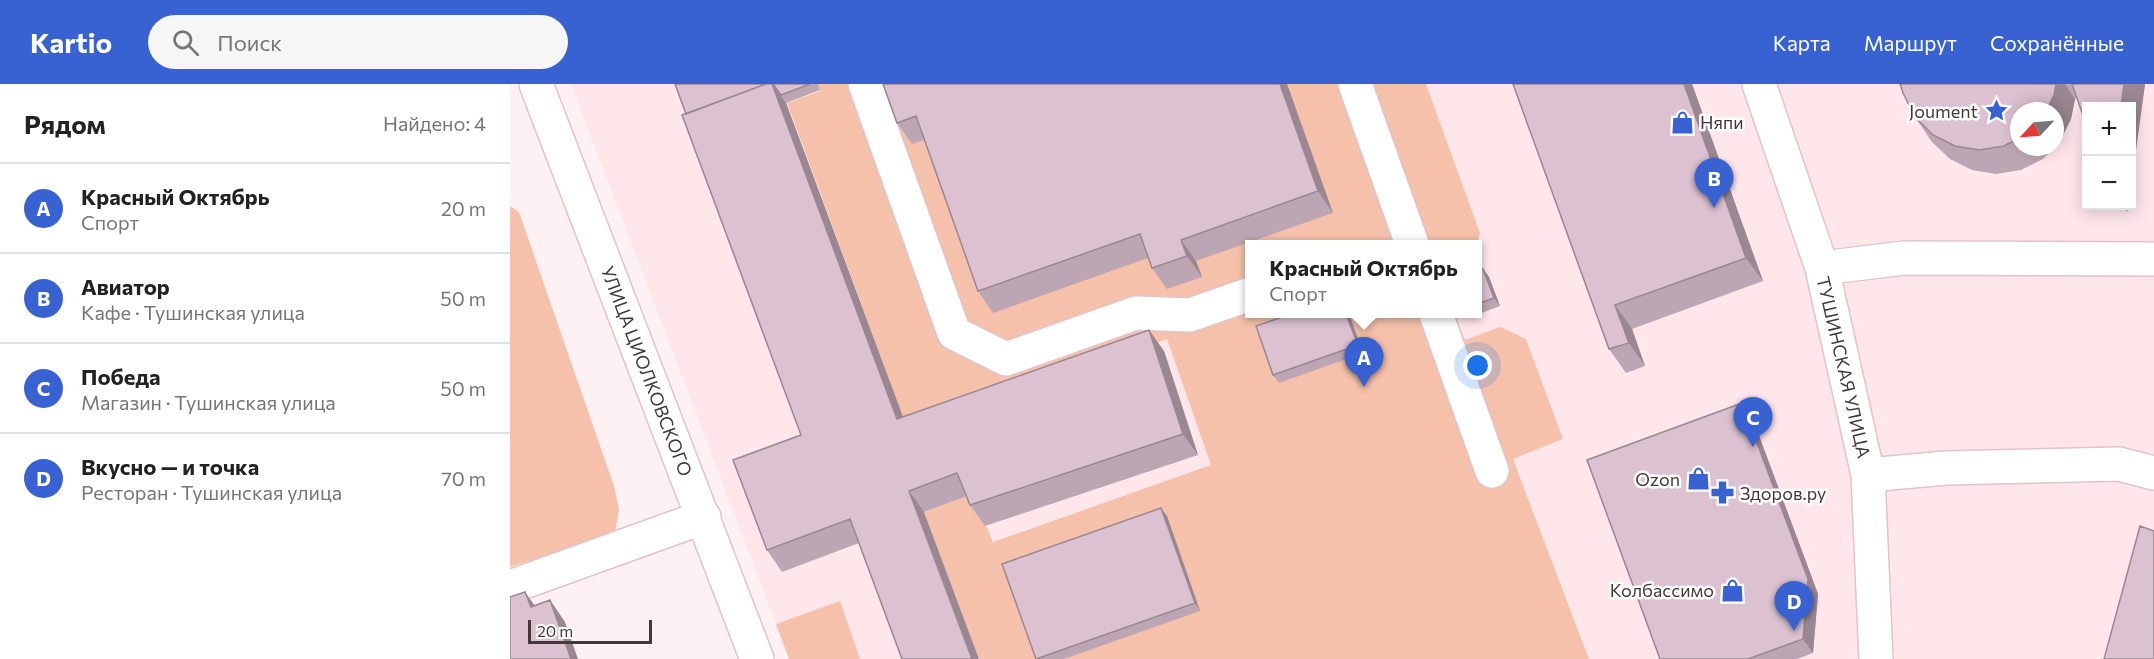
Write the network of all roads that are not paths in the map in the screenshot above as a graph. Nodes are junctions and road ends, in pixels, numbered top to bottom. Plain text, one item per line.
1 (536, 84) edge
2 (865, 84) edge
3 (1355, 84) edge
4 (1760, 84) edge
5 (1403, 240) edge
6 (2154, 259) edge
7 (1822, 268) junction
8 (1245, 296) edge
9 (1438, 318) edge
10 (1492, 471) dead end
11 (2154, 473) edge
12 (1868, 475) junction
13 (704, 517) junction
14 (510, 587) edge
15 (757, 659) edge
16 (1876, 659) edge

1 - 13 street, УЛИЦА ЦИОЛКОВСКОГО
2 - 8 street
3 - 5 street
4 - 7 street, ТУШИНСКАЯ УЛИЦА
6 - 7 street
7 - 12 street, ТУШИНСКАЯ УЛИЦА
9 - 10 street
11 - 12 street
12 - 16 street, ТУШИНСКАЯ УЛИЦА
13 - 14 street
13 - 15 street, УЛИЦА ЦИОЛКОВСКОГО

